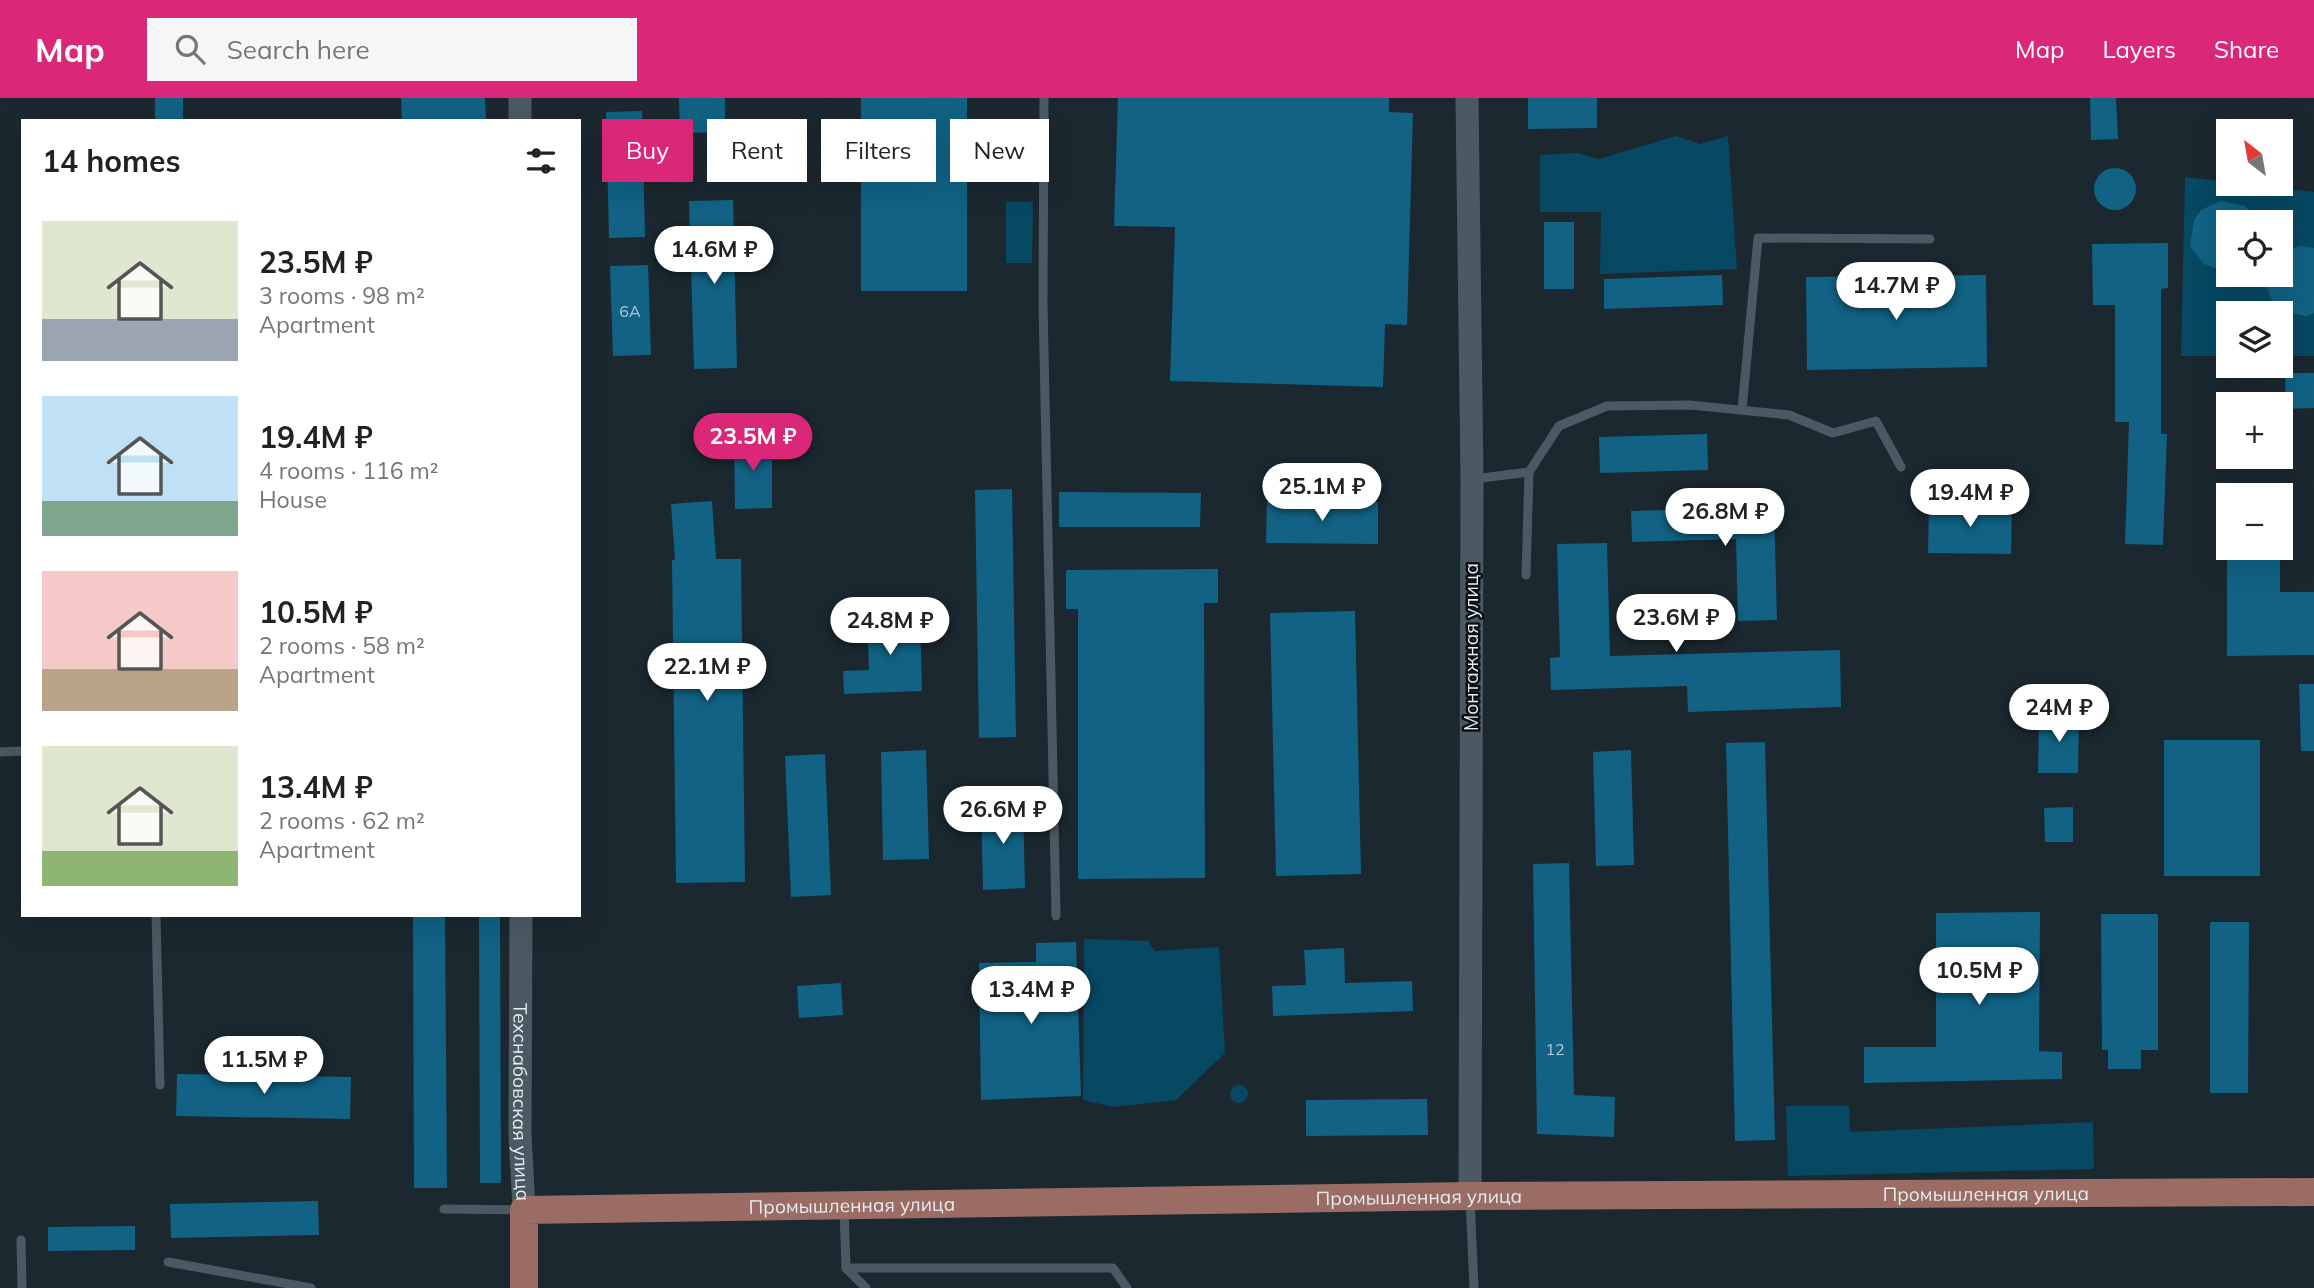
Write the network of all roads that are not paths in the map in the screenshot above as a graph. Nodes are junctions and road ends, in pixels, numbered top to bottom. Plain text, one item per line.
1 (520, 98) edge
2 (1044, 98) edge
3 (1467, 98) edge
4 (520, 119) edge
5 (1930, 239) dead end
6 (1742, 410) junction
7 (1901, 467) dead end
8 (1529, 472) junction
9 (1472, 480) junction
10 (1526, 575) dead end
11 (21, 751) edge
12 (0, 752) edge
13 (1056, 916) dead end
14 (156, 917) edge
15 (521, 917) edge
16 (160, 1085) dead end
17 (2314, 1192) edge
18 (1470, 1196) junction
19 (844, 1207) junction
20 (444, 1209) dead end
21 (524, 1210) junction
22 (21, 1240) dead end
23 (168, 1262) dead end
24 (846, 1268) junction
25 (22, 1288) edge
26 (311, 1288) edge
27 (524, 1288) edge
28 (866, 1288) edge
29 (1126, 1288) edge
30 (1474, 1288) edge

1 - 4 street
2 - 13 lane
3 - 9 street, Монтажная улица
5 - 6 lane
6 - 7 lane
6 - 8 lane
8 - 9 lane
8 - 10 lane
9 - 18 street, Монтажная улица
11 - 12 lane
14 - 16 lane
15 - 21 street, Техснабовская улица
17 - 18 main road, Промышленная улица
18 - 19 main road, Промышленная улица
18 - 30 lane
19 - 21 main road, Промышленная улица
19 - 24 lane
20 - 21 lane
21 - 27 main road, Техснабовская улица
22 - 25 lane
23 - 26 lane
24 - 28 lane
24 - 29 lane

